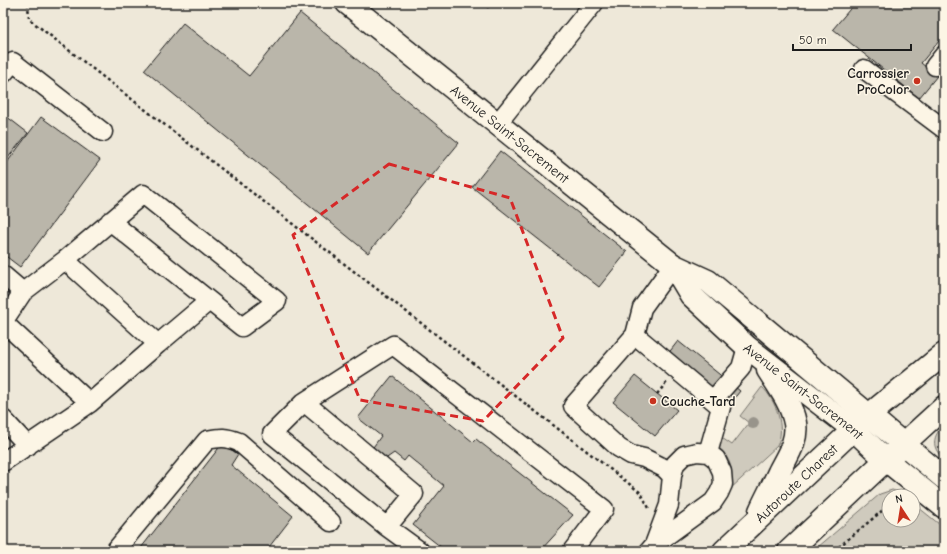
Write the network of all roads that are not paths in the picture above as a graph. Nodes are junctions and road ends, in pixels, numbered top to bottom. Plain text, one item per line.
1 (347, 3) edge
2 (594, 3) edge
3 (864, 69) dead end
4 (3, 74) edge
5 (497, 124) junction
6 (943, 126) edge
7 (103, 132) dead end
8 (110, 221) junction
9 (65, 260) junction
10 (673, 265) junction
11 (3, 275) edge
12 (23, 292) junction
13 (209, 301) junction
14 (3, 322) edge
15 (635, 335) junction
16 (158, 344) junction
17 (747, 347) junction
18 (944, 354) edge
19 (714, 400) junction
20 (304, 402) junction
21 (90, 403) junction
22 (944, 407) edge
23 (869, 415) junction
24 (3, 420) edge
25 (853, 429) junction
26 (903, 444) junction
27 (28, 446) junction
28 (708, 453) junction
29 (886, 460) junction
30 (3, 462) edge
31 (672, 476) junction
32 (944, 478) edge
33 (944, 507) edge
34 (331, 522) dead end
35 (754, 523) junction
36 (387, 527) junction
37 (651, 548) edge
38 (115, 551) edge
39 (420, 551) edge
40 (572, 551) edge
41 (724, 551) edge
42 (789, 551) edge

1 - 5 main road, Avenue Saint-Sacrement
2 - 5 street
3 - 6 street
4 - 7 street
5 - 10 main road, Avenue Saint-Sacrement
8 - 9 street
8 - 13 street
8 - 13 street
9 - 12 street
9 - 16 street
10 - 15 street
10 - 17 main road, Avenue Saint-Sacrement
10 - 23 main road, Avenue Saint-Sacrement
11 - 12 street
12 - 14 street
13 - 16 street
14 - 21 street
15 - 19 street
15 - 31 street
16 - 21 street
17 - 19 street
17 - 25 main road, Avenue Saint-Sacrement
17 - 35 main road
18 - 23 main road, Autoroute Charest
19 - 28 street
20 - 36 street
20 - 36 street
20 - 40 street
21 - 27 street
22 - 26 main road
23 - 25 main road, Autoroute Charest
23 - 26 main road, Avenue Saint-Sacrement
24 - 27 street
25 - 29 main road, Avenue Saint-Sacrement
25 - 35 main road, Autoroute Charest
26 - 29 main road
26 - 32 main road, Avenue Saint-Sacrement
27 - 30 street
28 - 31 street
28 - 37 street
29 - 33 main road, Avenue Saint-Sacrement
29 - 42 main road
31 - 37 street
34 - 38 street
35 - 41 main road, Autoroute Charest
36 - 39 street

